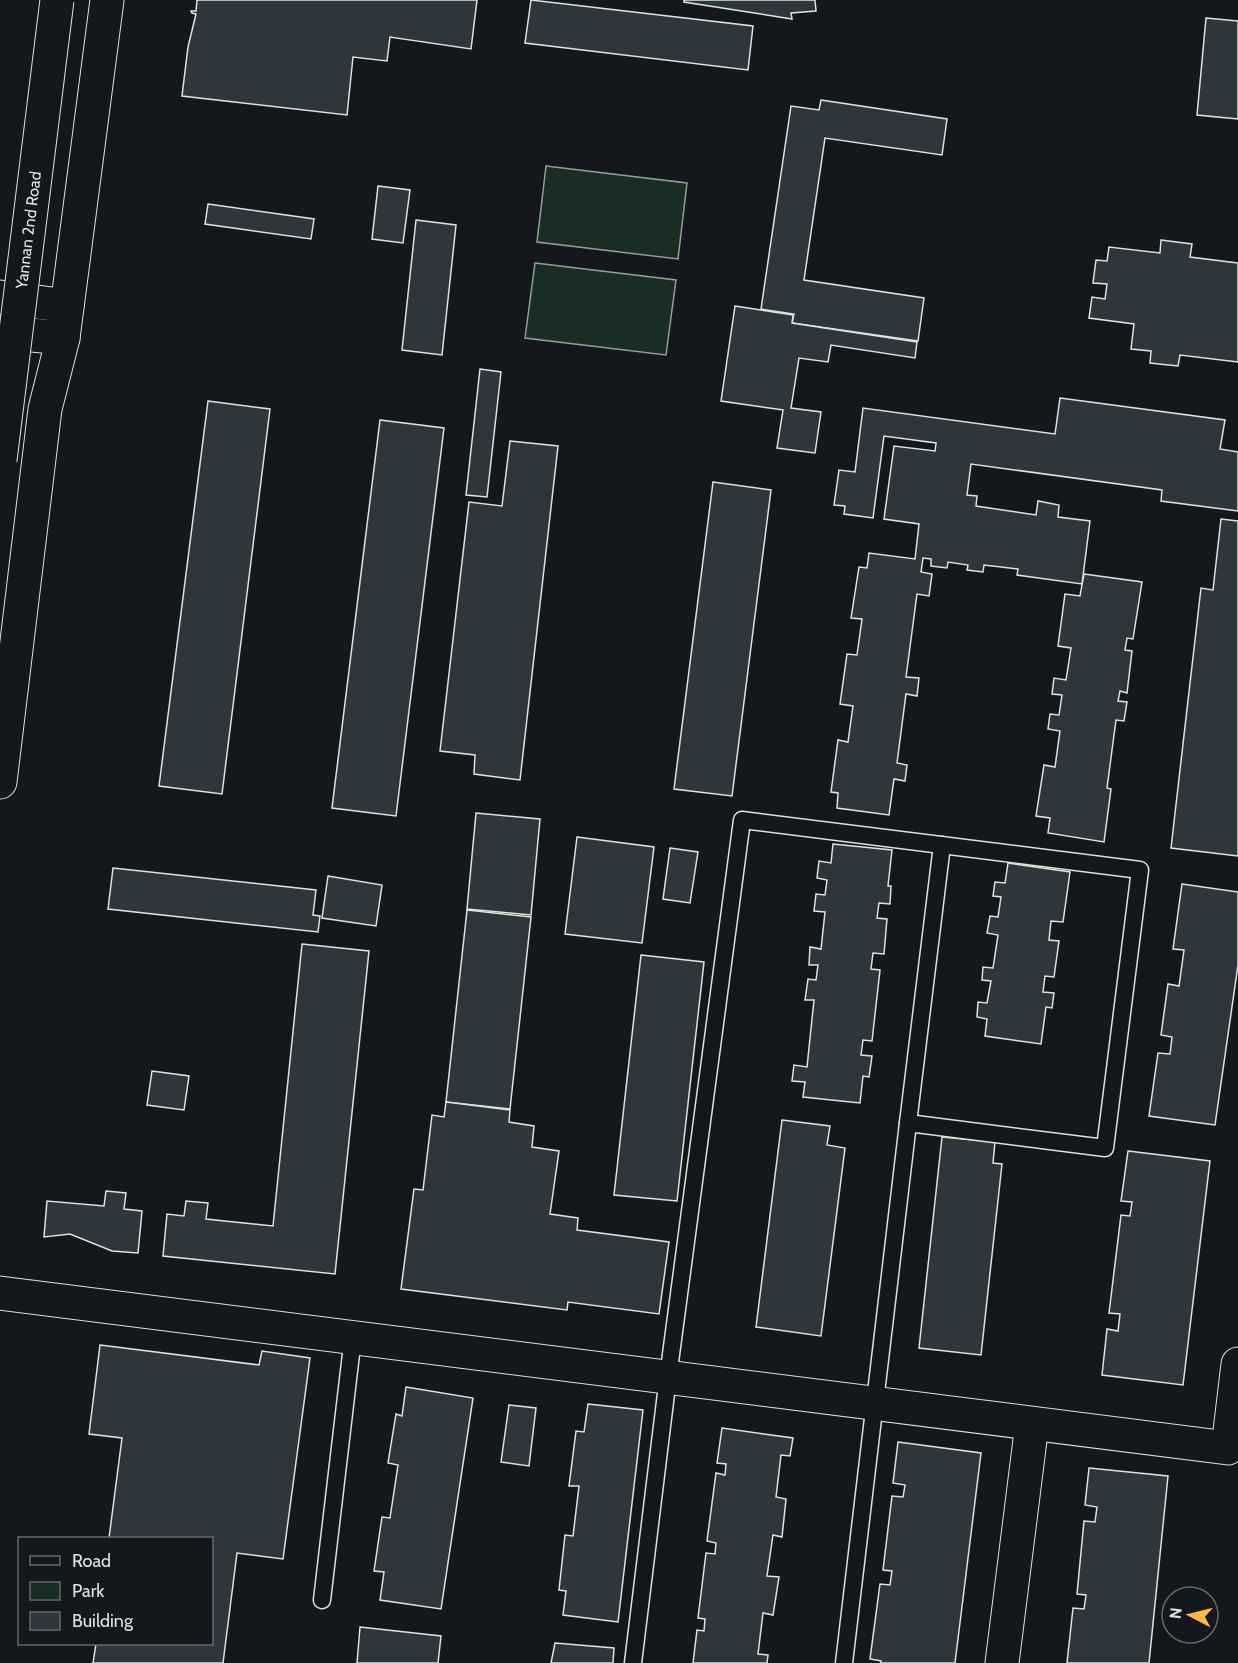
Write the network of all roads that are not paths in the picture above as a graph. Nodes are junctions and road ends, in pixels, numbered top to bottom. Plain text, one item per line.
1 (57, 0) edge
2 (107, 0) edge
3 (0, 297) edge
4 (67, 306) junction
5 (0, 332) edge
6 (63, 338) junction
7 (0, 460) edge
8 (0, 782) edge
9 (942, 845) junction
10 (908, 1123) junction
11 (0, 1293) edge
12 (353, 1337) junction
13 (1238, 1364) edge
14 (668, 1377) junction
15 (874, 1403) junction
16 (1032, 1424) junction
17 (322, 1600) dead end
18 (633, 1663) edge
19 (844, 1663) edge
20 (1002, 1663) edge

1 - 7 street, Yannan 2nd Road, bridge
2 - 4 street
3 - 4 street
4 - 6 street
5 - 6 street
6 - 8 street
9 - 10 lane
9 - 10 lane
9 - 14 lane
10 - 15 lane
11 - 12 street
12 - 14 street
12 - 17 lane
13 - 16 street
14 - 15 street
14 - 18 lane
15 - 16 street
15 - 19 lane
16 - 20 street

